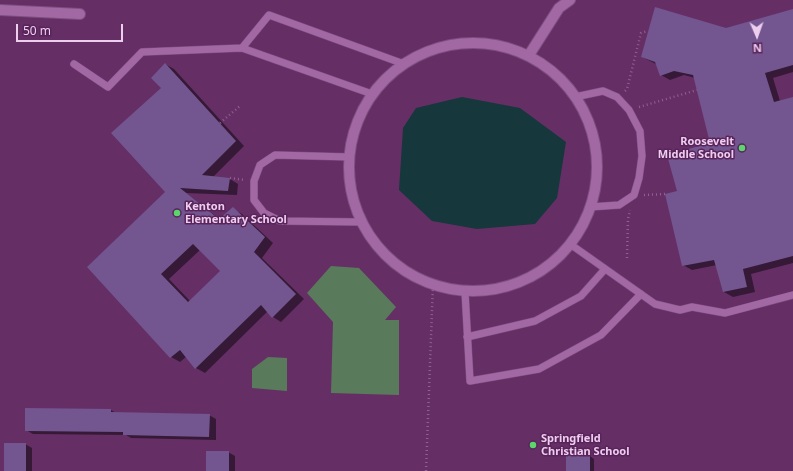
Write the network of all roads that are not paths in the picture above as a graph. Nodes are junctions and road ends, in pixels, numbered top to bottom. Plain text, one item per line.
1 (570, 0) edge
2 (0, 10) edge
3 (80, 14) dead end
4 (242, 48) junction
5 (529, 56) junction
6 (74, 64) dead end
7 (404, 64) junction
8 (372, 94) junction
9 (575, 97) junction
10 (350, 158) junction
11 (590, 207) junction
12 (361, 222) junction
13 (570, 244) junction
14 (605, 269) junction
15 (465, 292) junction
16 (641, 294) junction
17 (793, 295) edge
18 (467, 337) junction

1 - 5 street
2 - 3 street
4 - 6 lane
4 - 7 lane
4 - 8 lane
5 - 7 street
5 - 9 street
7 - 8 street
8 - 10 street
9 - 11 street
9 - 11 lane
10 - 12 street
10 - 12 lane
11 - 13 street
12 - 15 street
13 - 14 lane
13 - 15 street
14 - 16 lane
14 - 18 lane
15 - 18 lane
16 - 17 lane
16 - 18 lane

